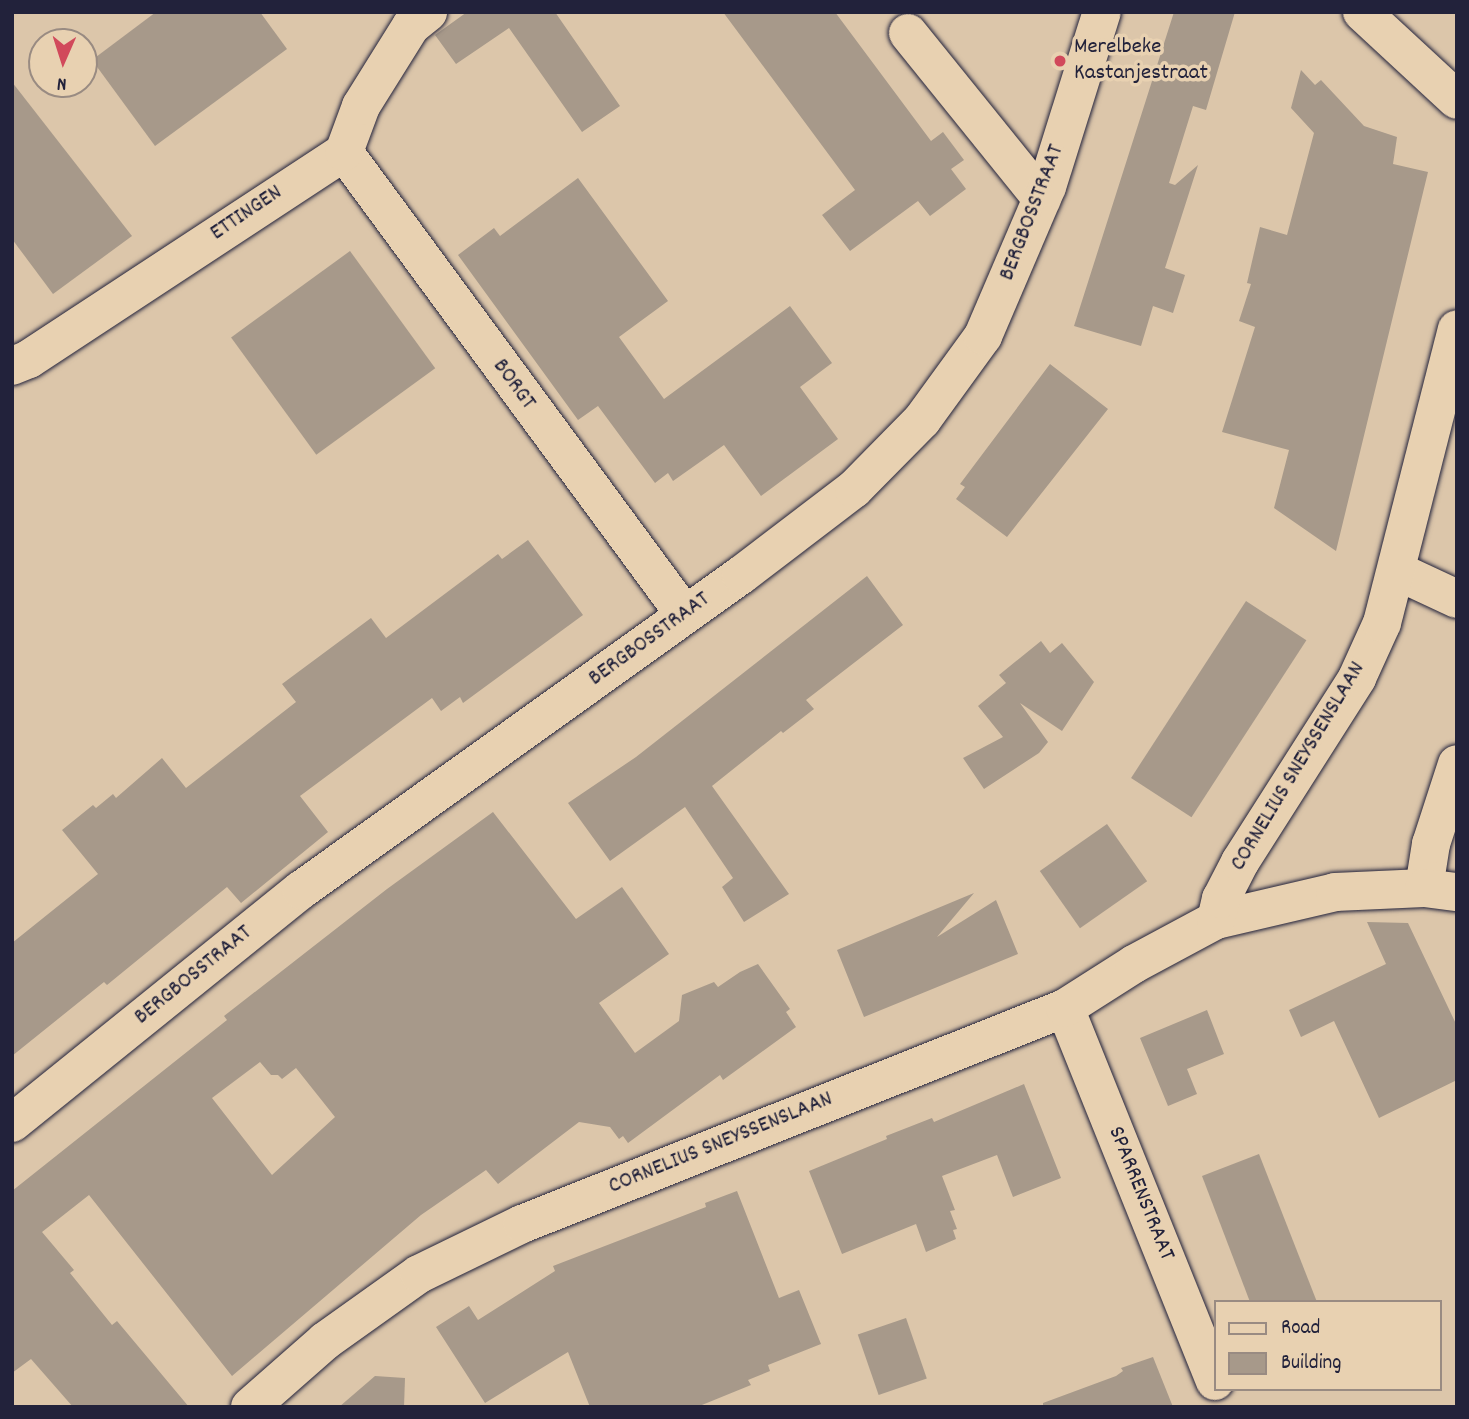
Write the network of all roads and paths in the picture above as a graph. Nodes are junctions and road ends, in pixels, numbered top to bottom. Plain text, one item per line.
1 (428, 12) edge
2 (1102, 12) edge
3 (1362, 12) edge
4 (908, 33) dead end
5 (1457, 100) edge
6 (344, 152) junction
7 (1042, 199) junction
8 (1457, 329) edge
9 (13, 364) edge
10 (1397, 571) junction
11 (1457, 599) edge
12 (685, 615) junction
13 (1457, 764) edge
14 (1440, 890) edge
15 (1216, 920) junction
16 (1065, 1007) junction
17 (12, 1123) edge
18 (1214, 1379) edge
19 (250, 1407) edge

1 - 6 street
2 - 7 street, BERGBOSSTRAAT
3 - 5 street
4 - 7 street
6 - 9 street, ETTINGEN
6 - 12 street, BORGT
7 - 12 street, BERGBOSSTRAAT
8 - 10 street, CORNELIUS SNEYSSENSLAAN
10 - 11 street
10 - 15 street, CORNELIUS SNEYSSENSLAAN
12 - 17 street, BERGBOSSTRAAT
13 - 14 street, CORNELIUS SNEYSSENSLAAN
14 - 15 street, CORNELIUS SNEYSSENSLAAN
15 - 16 street, CORNELIUS SNEYSSENSLAAN
16 - 18 street, SPARRENSTRAAT
16 - 19 street, CORNELIUS SNEYSSENSLAAN

